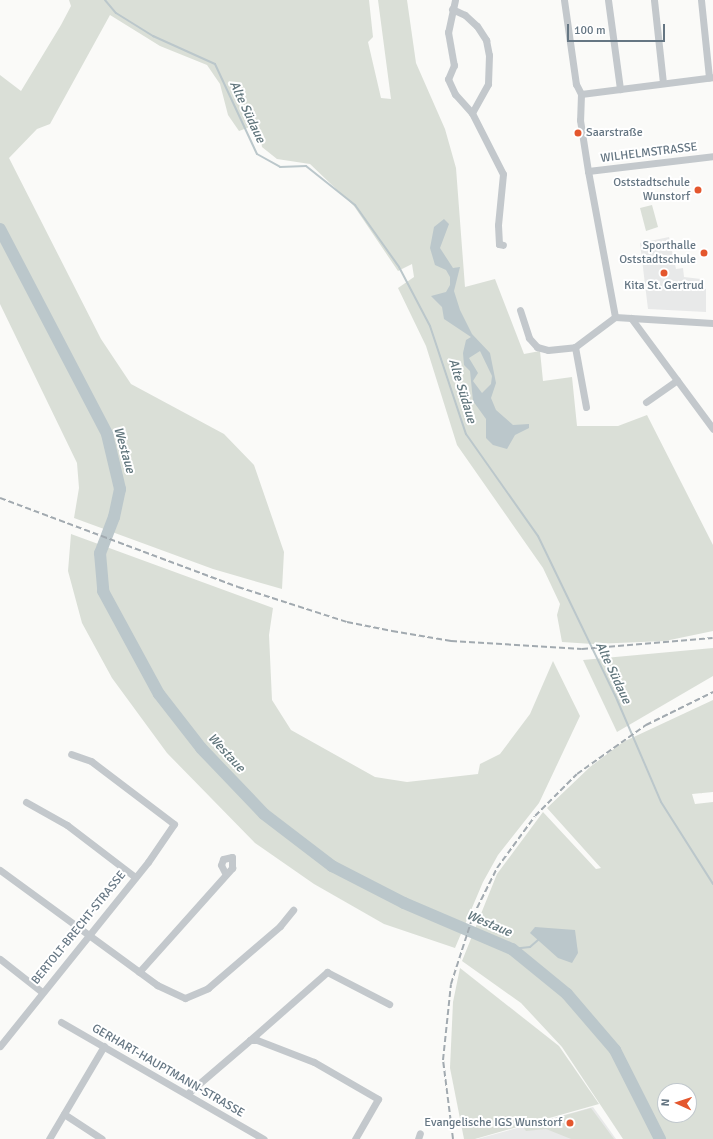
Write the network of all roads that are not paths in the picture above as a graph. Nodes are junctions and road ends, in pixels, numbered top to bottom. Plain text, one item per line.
1 (455, 0) edge
2 (564, 0) edge
3 (608, 0) edge
4 (654, 0) edge
5 (701, 0) edge
6 (452, 9) junction
7 (711, 77) edge
8 (663, 83) junction
9 (620, 90) junction
10 (581, 94) junction
11 (472, 113) junction
12 (713, 156) edge
13 (588, 171) junction
14 (503, 245) dead end
15 (520, 310) dead end
16 (615, 317) junction
17 (631, 318) junction
18 (713, 323) edge
19 (575, 347) junction
20 (677, 380) junction
21 (646, 402) dead end
22 (586, 407) dead end
23 (710, 419) edge
24 (713, 429) edge
25 (71, 754) dead end
26 (26, 802) dead end
27 (0, 870) edge
28 (225, 873) dead end
29 (135, 877) junction
30 (293, 910) dead end
31 (88, 934) junction
32 (0, 959) edge
33 (139, 972) junction
34 (42, 992) junction
35 (389, 1004) dead end
36 (61, 1022) dead end
37 (250, 1040) junction
38 (0, 1046) edge
39 (104, 1046) junction
40 (187, 1094) junction
41 (64, 1114) junction
42 (49, 1139) edge
43 (102, 1139) edge
44 (264, 1139) edge
45 (355, 1139) edge

1 - 6 street
2 - 10 street
3 - 9 street
4 - 8 street
5 - 7 street
6 - 11 street
6 - 11 street
7 - 8 street
8 - 9 street
9 - 10 street
10 - 13 street
11 - 14 street
12 - 13 street, WILHELMSTRASSE
13 - 16 street
15 - 19 street
16 - 17 street
16 - 19 street
17 - 18 street
17 - 20 street
19 - 22 street
20 - 21 street
20 - 23 street
23 - 24 street
25 - 29 street, BERTOLT-BRECHT-STRASSE
26 - 29 street
27 - 31 street
28 - 33 street
29 - 31 street, BERTOLT-BRECHT-STRASSE
30 - 33 street
31 - 33 street
31 - 34 street, BERTOLT-BRECHT-STRASSE
32 - 34 street
34 - 38 street, BERTOLT-BRECHT-STRASSE
35 - 37 street
36 - 39 street, GERHART-HAUPTMANN-STRASSE
37 - 40 street
37 - 45 street
39 - 40 street, GERHART-HAUPTMANN-STRASSE
39 - 41 street
40 - 44 street, GERHART-HAUPTMANN-STRASSE
41 - 42 street
41 - 43 street

